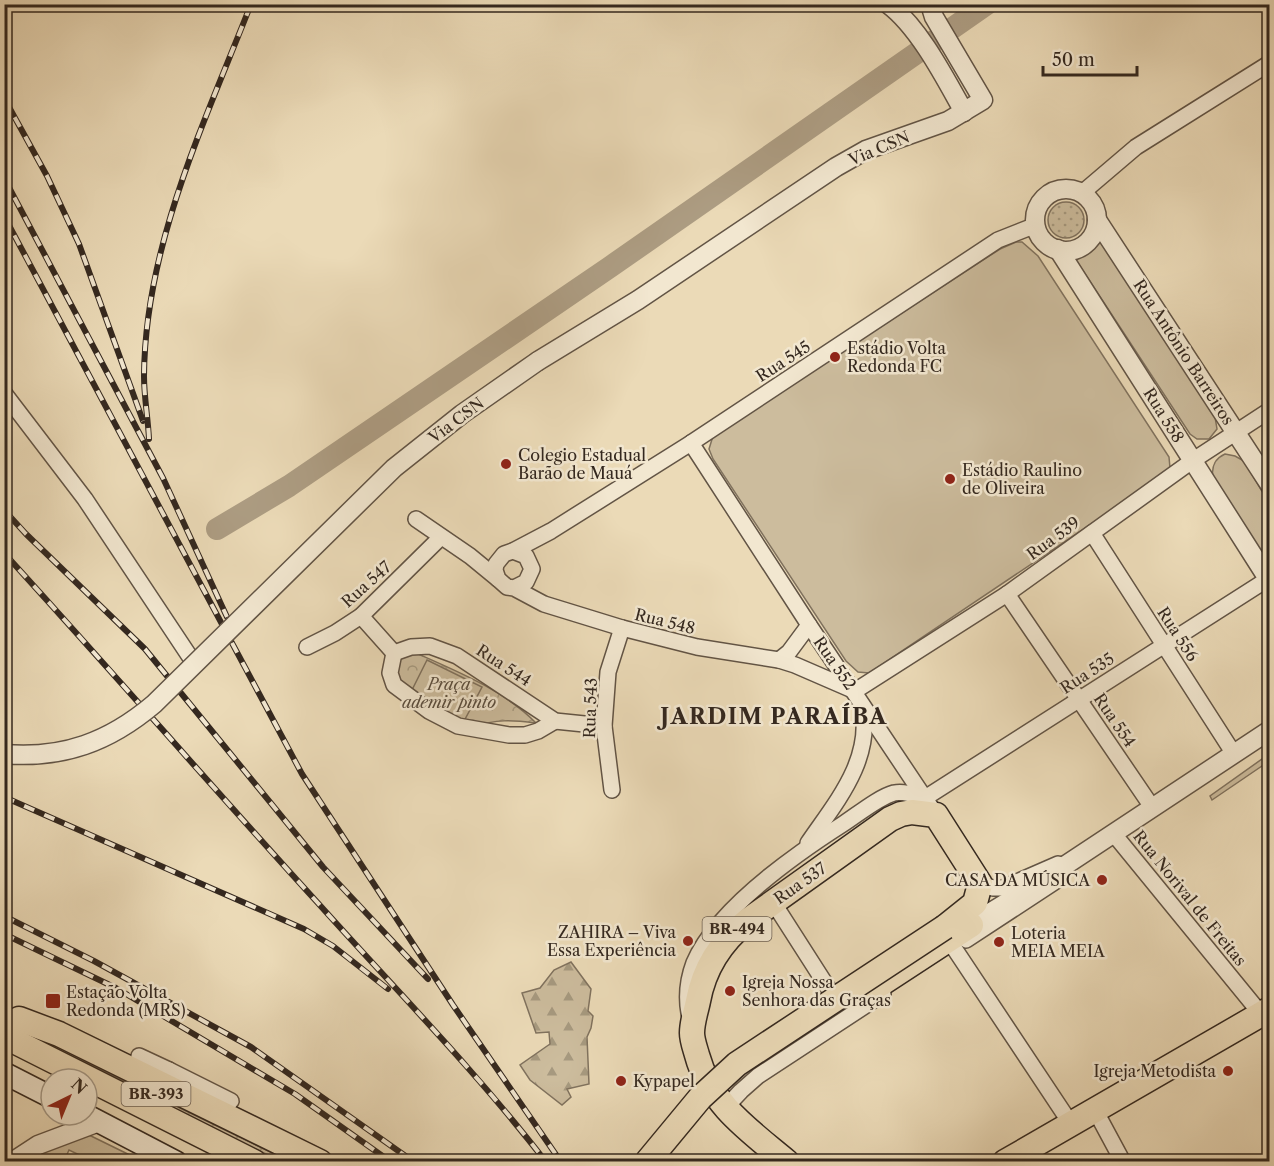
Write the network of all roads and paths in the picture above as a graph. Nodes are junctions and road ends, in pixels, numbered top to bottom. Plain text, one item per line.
1 (893, 6) edge
2 (932, 10) edge
3 (1269, 63) edge
4 (964, 112) junction
5 (1083, 193) junction
6 (1097, 220) junction
7 (1036, 225) junction
8 (1058, 249) junction
9 (4, 393) edge
10 (1269, 410) edge
11 (1236, 431) junction
12 (691, 443) junction
13 (1209, 450) junction
14 (1192, 460) junction
15 (1255, 460) junction
16 (1269, 485) edge
17 (416, 519) dead end
18 (551, 531) junction
19 (1092, 533) junction
20 (441, 537) junction
21 (506, 554) junction
22 (470, 556) junction
23 (530, 569) junction
24 (498, 579) junction
25 (1269, 580) edge
26 (514, 588) junction
27 (1007, 594) junction
28 (544, 604) junction
29 (361, 616) junction
30 (809, 625) junction
31 (621, 628) junction
32 (1164, 645) junction
33 (307, 647) dead end
34 (394, 653) junction
35 (779, 660) junction
36 (194, 663) junction
37 (858, 696) junction
38 (1079, 699) junction
39 (555, 721) junction
40 (604, 726) junction
41 (1269, 730) edge
42 (4, 754) edge
43 (1234, 754) junction
44 (612, 790) dead end
45 (931, 807) junction
46 (1152, 807) junction
47 (1113, 833) junction
48 (802, 850) junction
49 (1075, 858) junction
50 (980, 884) junction
51 (772, 902) junction
52 (975, 914) junction
53 (951, 937) junction
54 (830, 991) junction
55 (1265, 1012) edge
56 (9, 1022) edge
57 (692, 1033) junction
58 (140, 1056) dead end
59 (4, 1072) edge
60 (704, 1075) junction
61 (166, 1077) junction
62 (39, 1091) edge
63 (231, 1101) dead end
64 (725, 1108) junction
65 (1095, 1110) junction
66 (99, 1121) edge
67 (1071, 1124) junction
68 (75, 1127) edge
69 (239, 1159) edge
70 (12, 1161) edge
71 (176, 1161) edge
72 (297, 1161) edge
73 (320, 1161) edge
74 (648, 1161) edge
75 (661, 1161) edge
76 (787, 1161) edge
77 (1005, 1161) edge
78 (1123, 1161) edge

1 - 4 street
2 - 4 street, Via CSN
3 - 5 street
4 - 36 street, Via CSN, bridge
5 - 6 street
5 - 7 street
6 - 8 street
6 - 11 street, Rua Antônio Barreiros
7 - 8 street
7 - 12 street, Rua 545
8 - 14 street, Rua 558
9 - 36 street
10 - 11 street, Rua 539
11 - 13 street, Rua 539
11 - 15 street, Rua Antônio Barreiros
12 - 18 street, Rua 545
12 - 30 street, Rua 552
13 - 14 street, Rua 539
13 - 15 street
14 - 19 street, Rua 539
14 - 25 street, Rua 558
15 - 16 street, Rua Antônio Barreiros
17 - 20 street
18 - 21 street, Rua 545
18 - 23 street, Rua 545
19 - 27 street, Rua 539
19 - 32 street, Rua 556
20 - 22 street
20 - 29 street, Rua 547
21 - 22 street
21 - 23 street
21 - 24 street
22 - 24 street
23 - 26 street
23 - 28 street
24 - 26 street
25 - 32 street, Rua 535
26 - 28 street, Rua 548
27 - 37 street, Rua 539
27 - 38 street, Rua 554
28 - 31 street, Rua 548
29 - 33 street, Rua 547
29 - 34 street
30 - 35 street
30 - 37 street, Rua 552
31 - 35 street, Rua 548
31 - 40 street, Rua 543
32 - 38 street, Rua 535
32 - 43 street, Rua 556
34 - 39 street, Rua 544
34 - 39 street
35 - 37 street, Rua 548
36 - 42 street, Via CSN, bridge
37 - 45 street, Rua 552
37 - 48 street, Rua 537
38 - 45 street, Rua 535
38 - 46 street, Rua 554
39 - 40 street, Rua 544
40 - 44 street, Rua 543
41 - 43 street
43 - 46 street
45 - 48 street, Rua 537
45 - 50 main road, Rua 552
45 - 51 main road, Rua 537 / BR-494
46 - 47 street
47 - 49 street
47 - 55 street, Rua Norival de Freitas
48 - 57 street, Rua 537
49 - 50 street
49 - 52 street
49 - 53 street
50 - 52 main road
51 - 54 street
51 - 57 main road, Rua 537 / BR-494
52 - 53 main road
52 - 54 street
53 - 64 street
53 - 67 street
53 - 74 main road, bridge
53 - 75 main road
54 - 60 street
55 - 65 main road
56 - 61 main road
56 - 69 main road, BR-393
56 - 72 main road, BR-393
57 - 60 main road, Rua 537 / BR-494
58 - 61 street
59 - 62 main road
60 - 64 main road, BR-494
61 - 63 street
61 - 73 main road
64 - 76 main road, BR-494
65 - 67 main road
65 - 78 street
66 - 71 main road
67 - 77 main road
68 - 70 street

